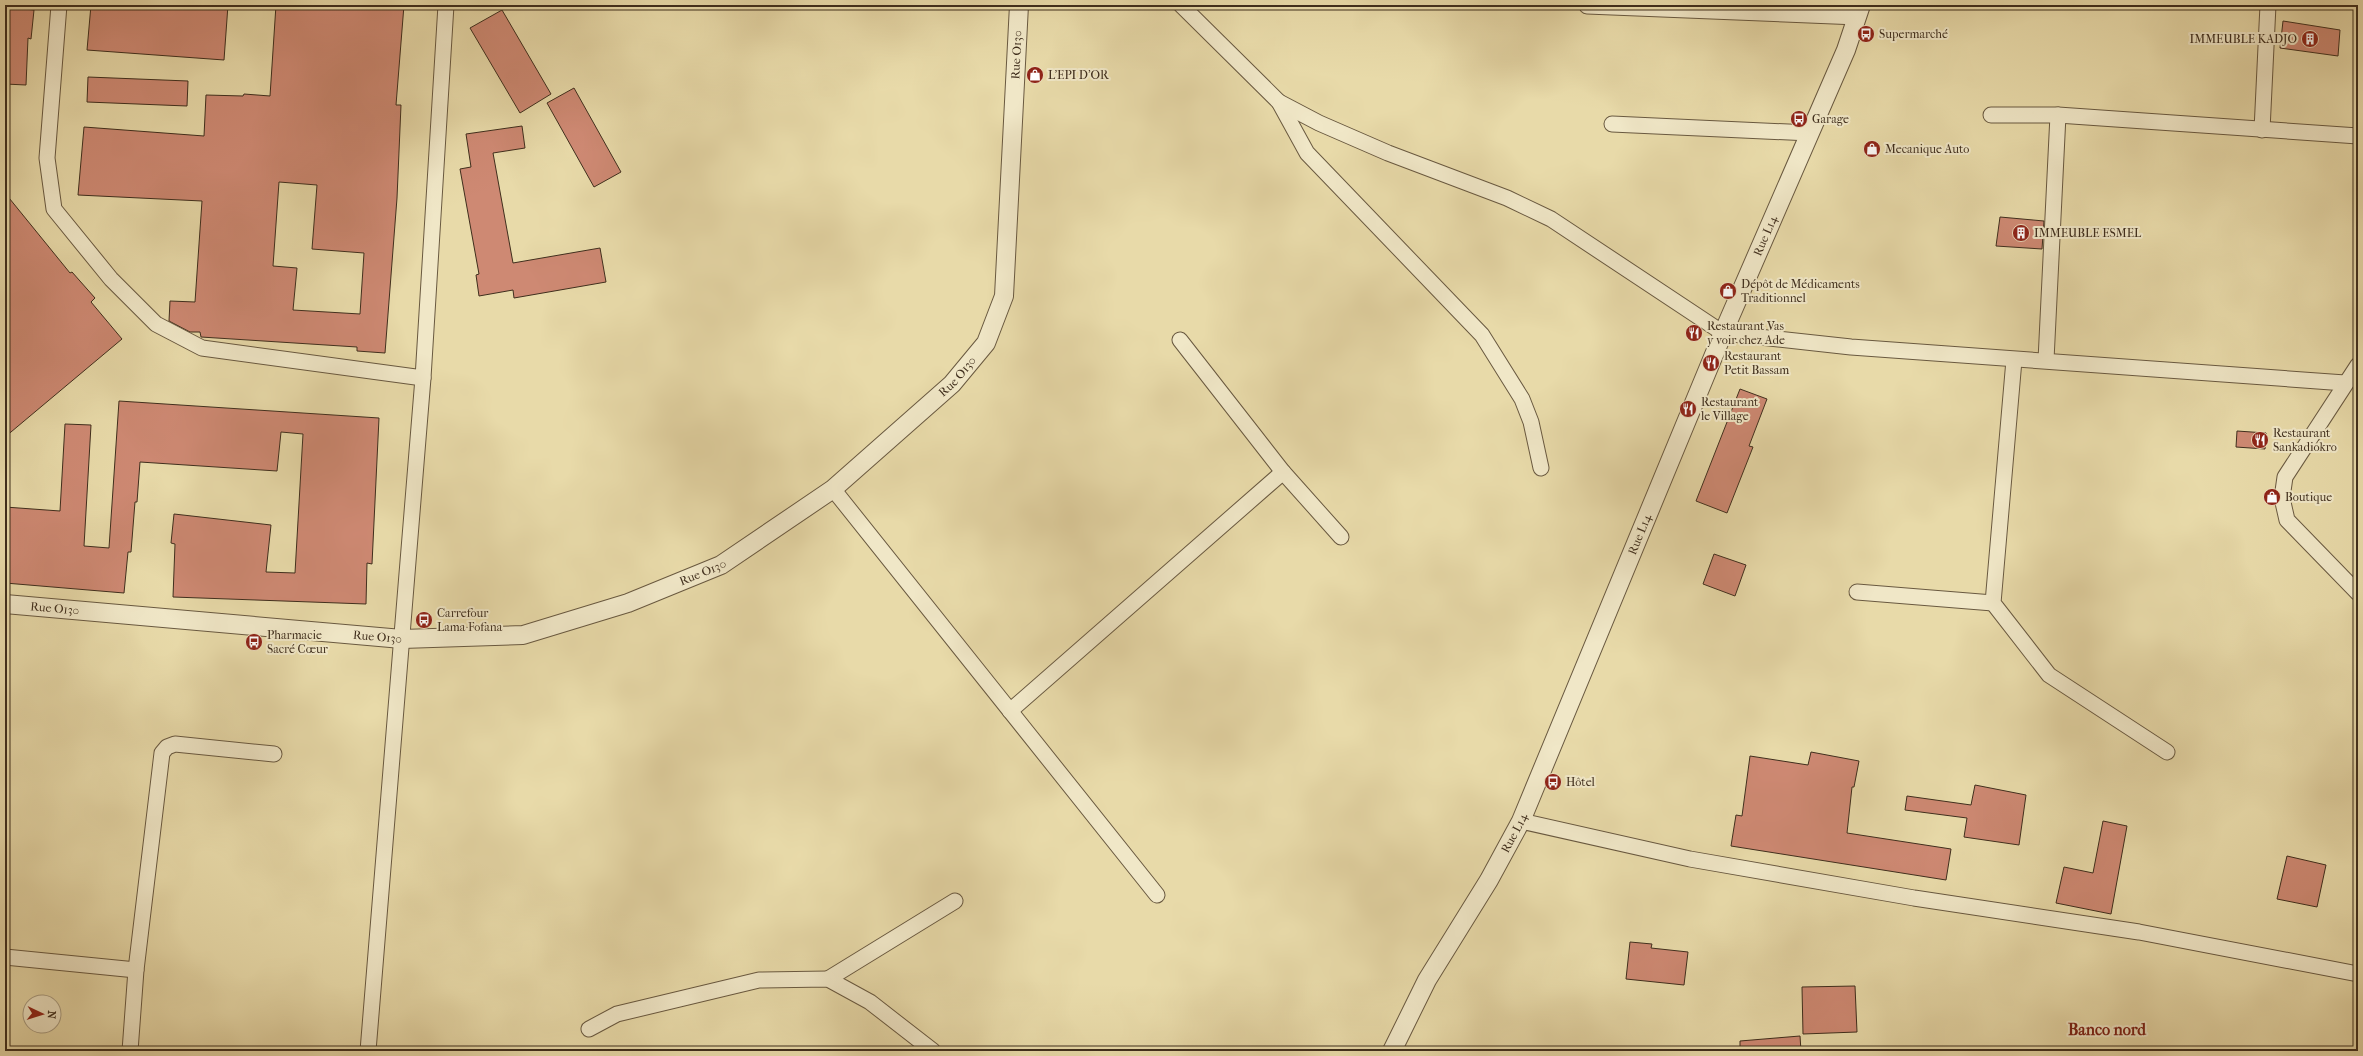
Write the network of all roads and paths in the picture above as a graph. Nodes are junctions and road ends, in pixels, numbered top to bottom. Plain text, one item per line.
1 (59, 5) edge
2 (446, 5) edge
3 (1020, 5) edge
4 (1181, 5) edge
5 (2268, 5) edge
6 (1588, 6) dead end
7 (1860, 11) edge
8 (1279, 102) junction
9 (1991, 115) dead end
10 (2058, 115) junction
11 (1612, 124) dead end
12 (2262, 130) junction
13 (1810, 133) junction
14 (2358, 136) edge
15 (1723, 334) junction
16 (1180, 340) dead end
17 (2014, 360) junction
18 (2046, 360) junction
19 (2358, 365) edge
20 (423, 378) junction
21 (2345, 383) junction
22 (1541, 468) dead end
23 (1283, 472) junction
24 (833, 489) junction
25 (1341, 537) dead end
26 (1857, 592) dead end
27 (2358, 593) edge
28 (1993, 603) junction
29 (5, 604) edge
30 (402, 639) junction
31 (1010, 711) junction
32 (2166, 752) dead end
33 (274, 754) dead end
34 (1521, 821) junction
35 (1157, 896) dead end
36 (956, 901) dead end
37 (5, 956) edge
38 (136, 970) junction
39 (2358, 974) edge
40 (828, 979) junction
41 (589, 1029) dead end
42 (130, 1051) edge
43 (368, 1051) edge
44 (933, 1051) edge
45 (1392, 1051) edge

1 - 20 street
2 - 20 street
3 - 24 street, Rue O130
4 - 8 street
5 - 12 street
6 - 7 street
7 - 13 street, Rue L14
8 - 15 street
8 - 22 street
9 - 10 street
10 - 12 street
10 - 18 street
11 - 13 street
12 - 14 street
13 - 15 street, Rue L14
15 - 17 street
15 - 34 street, Rue L14
16 - 23 street
17 - 18 street
17 - 28 street
18 - 21 street
19 - 21 street
20 - 30 street
21 - 27 street
23 - 25 street
23 - 31 street
24 - 30 street, Rue O130
24 - 31 street
26 - 28 street
28 - 32 street
29 - 30 street, Rue O130
30 - 43 street
31 - 35 street
33 - 38 street
34 - 39 street
34 - 45 street, Rue L14
36 - 40 street
37 - 38 street
38 - 42 street
40 - 41 street
40 - 44 street

